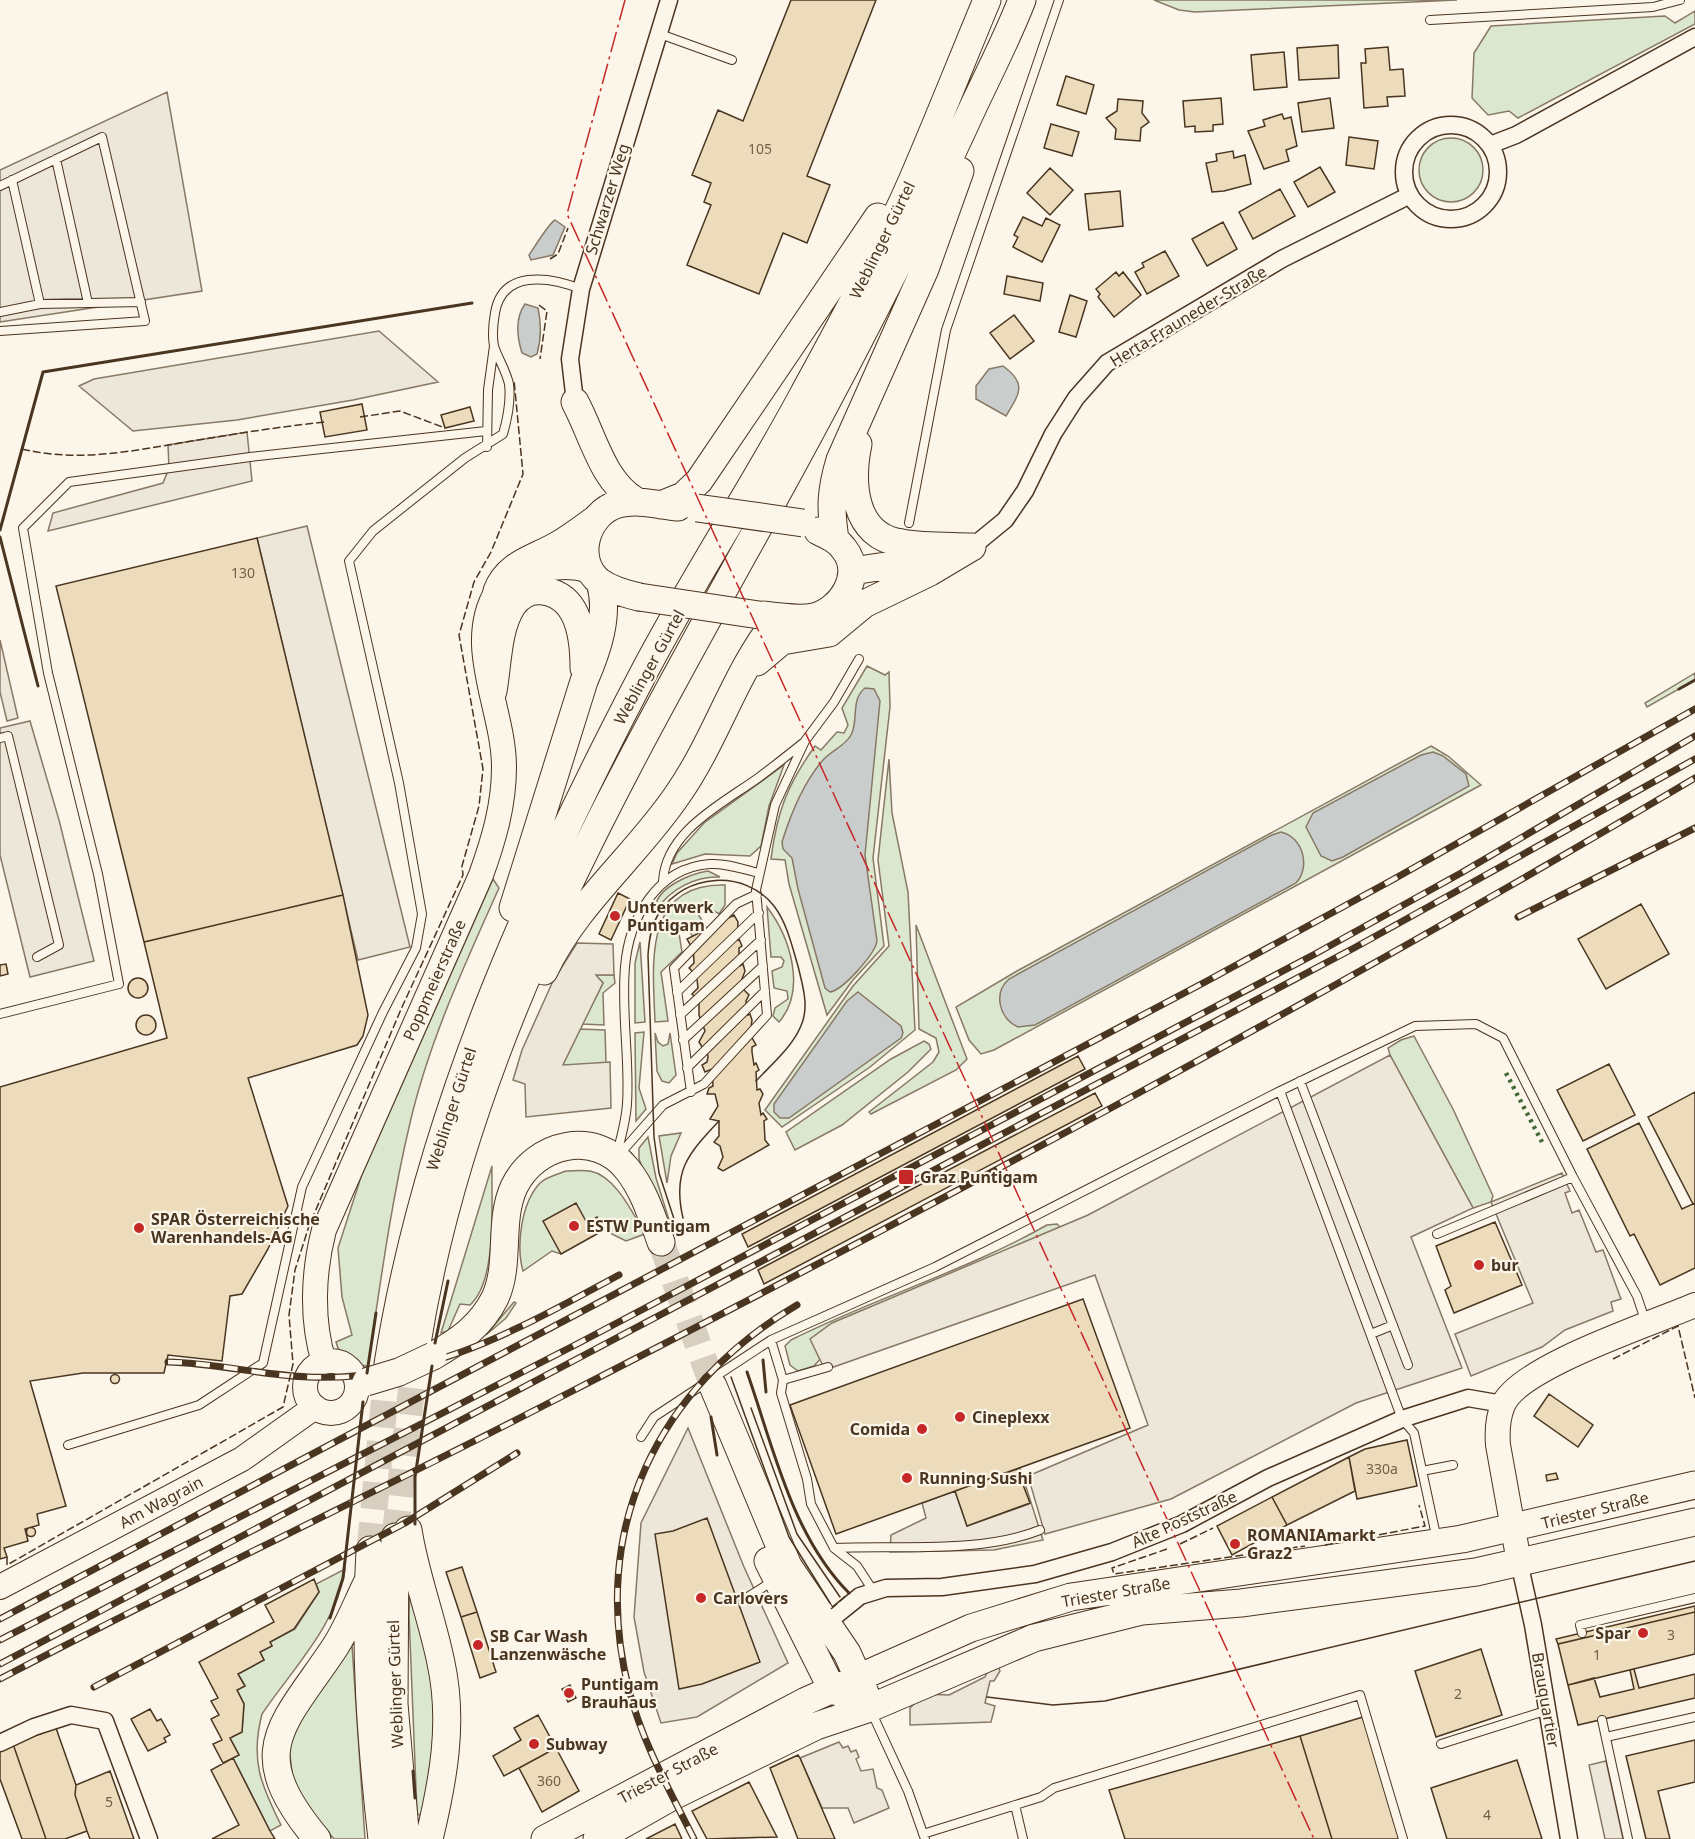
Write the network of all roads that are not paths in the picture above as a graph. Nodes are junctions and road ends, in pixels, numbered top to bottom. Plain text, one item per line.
1 (669, 0) edge
2 (987, 0) edge
3 (1059, 0) edge
4 (1680, 0) edge
5 (1020, 3) edge
6 (1430, 20) dead end
7 (660, 34) junction
8 (1695, 37) edge
9 (732, 60) dead end
10 (940, 109) junction
11 (1490, 145) junction
12 (56, 159) junction
13 (12, 180) junction
14 (0, 186) edge
15 (1410, 195) junction
16 (580, 289) junction
17 (141, 302) junction
18 (88, 303) junction
19 (40, 304) junction
20 (0, 312) edge
21 (0, 332) edge
22 (494, 345) junction
23 (575, 402) junction
24 (865, 409) junction
25 (486, 430) junction
26 (487, 447) junction
27 (649, 503) junction
28 (597, 517) junction
29 (909, 523) dead end
30 (835, 539) junction
31 (972, 547) junction
32 (852, 571) junction
33 (594, 575) junction
34 (497, 591) junction
35 (769, 616) junction
36 (859, 659) dead end
37 (584, 681) junction
38 (736, 689) junction
39 (493, 691) junction
40 (0, 738) edge
41 (805, 741) junction
42 (759, 873) junction
43 (663, 881) junction
44 (757, 894) junction
45 (759, 913) junction
46 (761, 940) junction
47 (37, 957) dead end
48 (506, 960) junction
49 (763, 966) junction
50 (765, 991) junction
51 (677, 992) junction
52 (0, 1014) edge
53 (680, 1015) junction
54 (683, 1040) junction
55 (491, 1064) junction
56 (687, 1068) junction
57 (1300, 1081) junction
58 (1280, 1091) junction
59 (691, 1092) junction
60 (616, 1157) junction
61 (1573, 1177) junction
62 (1437, 1234) dead end
63 (662, 1242) tunnel mouth
64 (1695, 1305) edge
65 (1393, 1325) junction
66 (1647, 1326) junction
67 (1371, 1334) junction
68 (771, 1340) junction
69 (425, 1352) junction
70 (324, 1362) junction
71 (388, 1364) tunnel mouth
72 (1407, 1365) dead end
73 (828, 1367) dead end
74 (783, 1380) junction
75 (361, 1382) junction
76 (713, 1386) tunnel mouth
77 (1503, 1404) junction
78 (315, 1407) junction
79 (1402, 1419) junction
80 (726, 1423) junction
81 (641, 1437) dead end
82 (68, 1444) dead end
83 (1453, 1465) dead end
84 (1422, 1471) junction
85 (1695, 1485) edge
86 (1695, 1522) edge
87 (1514, 1529) junction
88 (1040, 1530) dead end
89 (1438, 1543) junction
90 (834, 1548) junction
91 (370, 1550) tunnel mouth
92 (1519, 1562) junction
93 (776, 1579) junction
94 (368, 1581) junction
95 (0, 1587) edge
96 (874, 1592) junction
97 (1695, 1598) edge
98 (743, 1600) dead end
99 (831, 1627) junction
100 (1582, 1633) dead end
101 (859, 1676) junction
102 (832, 1689) junction
103 (870, 1708) junction
104 (1548, 1710) junction
105 (1695, 1717) edge
106 (1602, 1720) dead end
107 (1606, 1737) junction
108 (0, 1743) edge
109 (1441, 1744) dead end
110 (1015, 1805) junction
111 (405, 1836) edge
112 (924, 1837) edge
113 (149, 1839) edge
114 (317, 1839) edge
115 (545, 1839) edge
116 (597, 1839) edge
117 (1023, 1839) edge
118 (1403, 1839) edge
119 (1569, 1839) edge
120 (1628, 1839) edge

1 - 7 street, Schwarzer Weg
2 - 10 main road, Weblinger Gürtel
3 - 29 lane
4 - 6 lane
5 - 24 main road
5 - 55 main road, Weblinger Gürtel
7 - 9 lane
7 - 16 street, Schwarzer Weg
8 - 11 street
10 - 27 main road
10 - 48 main road, Weblinger Gürtel
11 - 15 street
11 - 15 street
12 - 13 lane
12 - 17 lane
12 - 18 lane
13 - 14 lane
13 - 19 lane
15 - 31 street, Herta-Frauneder-Straße
16 - 22 lane
16 - 23 street, Schwarzer Weg
17 - 18 lane
17 - 21 lane
18 - 19 lane
19 - 20 lane
22 - 25 lane
22 - 26 lane
23 - 27 main road
23 - 28 main road
24 - 30 main road
24 - 31 main road
25 - 26 lane
25 - 52 lane
26 - 82 lane
27 - 28 main road
27 - 30 main road, bridge
28 - 33 main road
28 - 34 main road
30 - 32 main road
31 - 32 main road
31 - 38 main road
32 - 35 main road
33 - 34 main road
33 - 35 main road, bridge
33 - 37 main road
34 - 39 street, Poppmeierstraße
35 - 38 main road
36 - 41 lane
37 - 39 main road
37 - 48 main road
38 - 55 main road
39 - 70 street, Poppmeierstraße
40 - 47 lane
41 - 42 lane
41 - 43 lane
42 - 43 lane
42 - 44 lane
43 - 60 lane
44 - 45 lane
44 - 51 lane
45 - 46 lane
45 - 51 lane
46 - 49 lane
46 - 53 lane
48 - 71 main road, Weblinger Gürtel
49 - 50 lane
49 - 54 lane
50 - 56 lane
50 - 59 lane
51 - 53 lane
53 - 54 lane
54 - 56 lane
55 - 69 main road, Weblinger Gürtel
56 - 59 lane
57 - 58 lane
57 - 61 lane
57 - 65 lane
58 - 67 lane
58 - 68 lane
59 - 60 lane
60 - 63 main road
60 - 69 main road
61 - 62 lane
61 - 66 lane
64 - 66 street
65 - 67 lane
65 - 72 lane
66 - 77 street
67 - 79 lane
68 - 74 lane
68 - 81 lane
69 - 75 main road, bridge
70 - 75 street
70 - 78 street
73 - 74 lane
74 - 90 lane
75 - 78 street
76 - 80 main road
77 - 79 street, Alte Poststraße
77 - 87 street
78 - 95 street, Am Wagrain
79 - 84 lane
79 - 96 street, Alte Poststraße
80 - 93 main road
80 - 99 main road
83 - 84 lane
84 - 89 lane
85 - 87 main road, Triester Straße
86 - 92 main road, Triester Straße
87 - 89 main road, Triester Straße
87 - 92 street
88 - 90 lane
89 - 101 main road, Triester Straße
90 - 96 lane
91 - 94 main road, Weblinger Gürtel
92 - 103 main road, Triester Straße
92 - 104 street, Brauquartier
93 - 98 lane
93 - 102 main road
94 - 111 main road, Weblinger Gürtel
94 - 114 main road
96 - 99 street, Alte Poststraße
97 - 100 lane
99 - 101 main road
101 - 102 main road, Triester Straße
101 - 103 main road
102 - 103 main road
102 - 115 main road, Triester Straße
103 - 112 lane
103 - 116 main road, Triester Straße
104 - 109 lane
104 - 119 street, Brauquartier
105 - 107 lane
106 - 107 lane
107 - 120 lane
108 - 113 street
110 - 112 lane
110 - 117 lane
110 - 118 lane
111 - 111 main road, Weblinger Gürtel

